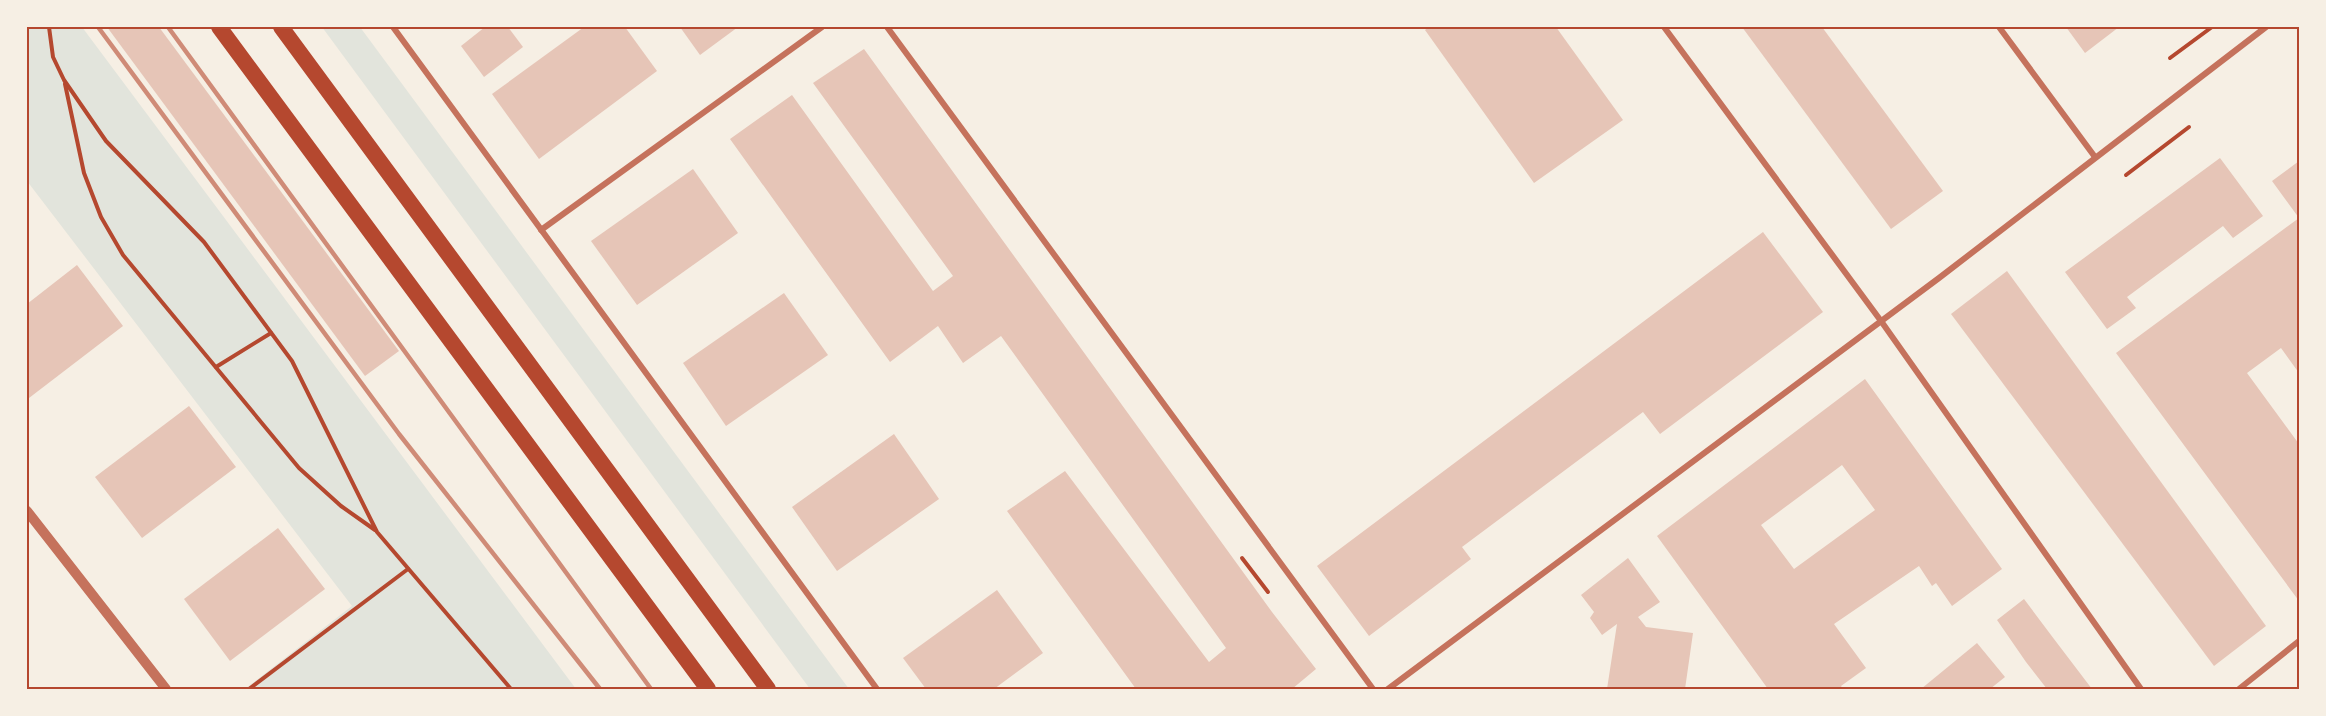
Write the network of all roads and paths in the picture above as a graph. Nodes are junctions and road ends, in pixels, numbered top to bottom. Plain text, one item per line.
1 (49, 27) edge
2 (219, 27) edge
3 (281, 27) edge
4 (393, 27) edge
5 (822, 27) edge
6 (887, 27) edge
7 (1664, 27) edge
8 (1999, 27) edge
9 (2212, 27) edge
10 (2266, 27) edge
11 (2170, 58) dead end
12 (64, 80) junction
13 (2189, 127) dead end
14 (2095, 157) junction
15 (2126, 174) dead end
16 (541, 230) junction
17 (1881, 321) junction
18 (271, 333) junction
19 (216, 367) junction
20 (27, 511) edge
21 (377, 532) junction
22 (1242, 558) dead end
23 (408, 569) junction
24 (1268, 592) dead end
25 (2299, 641) edge
26 (166, 689) edge
27 (249, 689) edge
28 (511, 689) edge
29 (708, 689) edge
30 (768, 689) edge
31 (877, 689) edge
32 (1373, 689) edge
33 (1388, 689) edge
34 (2141, 689) edge
35 (2239, 689) edge

1 - 12 path
2 - 29 highway
3 - 30 highway
4 - 16 street
5 - 16 street
6 - 32 street
7 - 17 street
8 - 14 street
9 - 11 path
10 - 14 street
12 - 18 path
12 - 19 path
13 - 15 path
14 - 17 street
16 - 31 street
17 - 33 street
17 - 34 street
18 - 19 path
18 - 21 path
19 - 21 path
20 - 26 street
21 - 23 path
22 - 24 path
23 - 27 path
23 - 28 path
25 - 35 street

